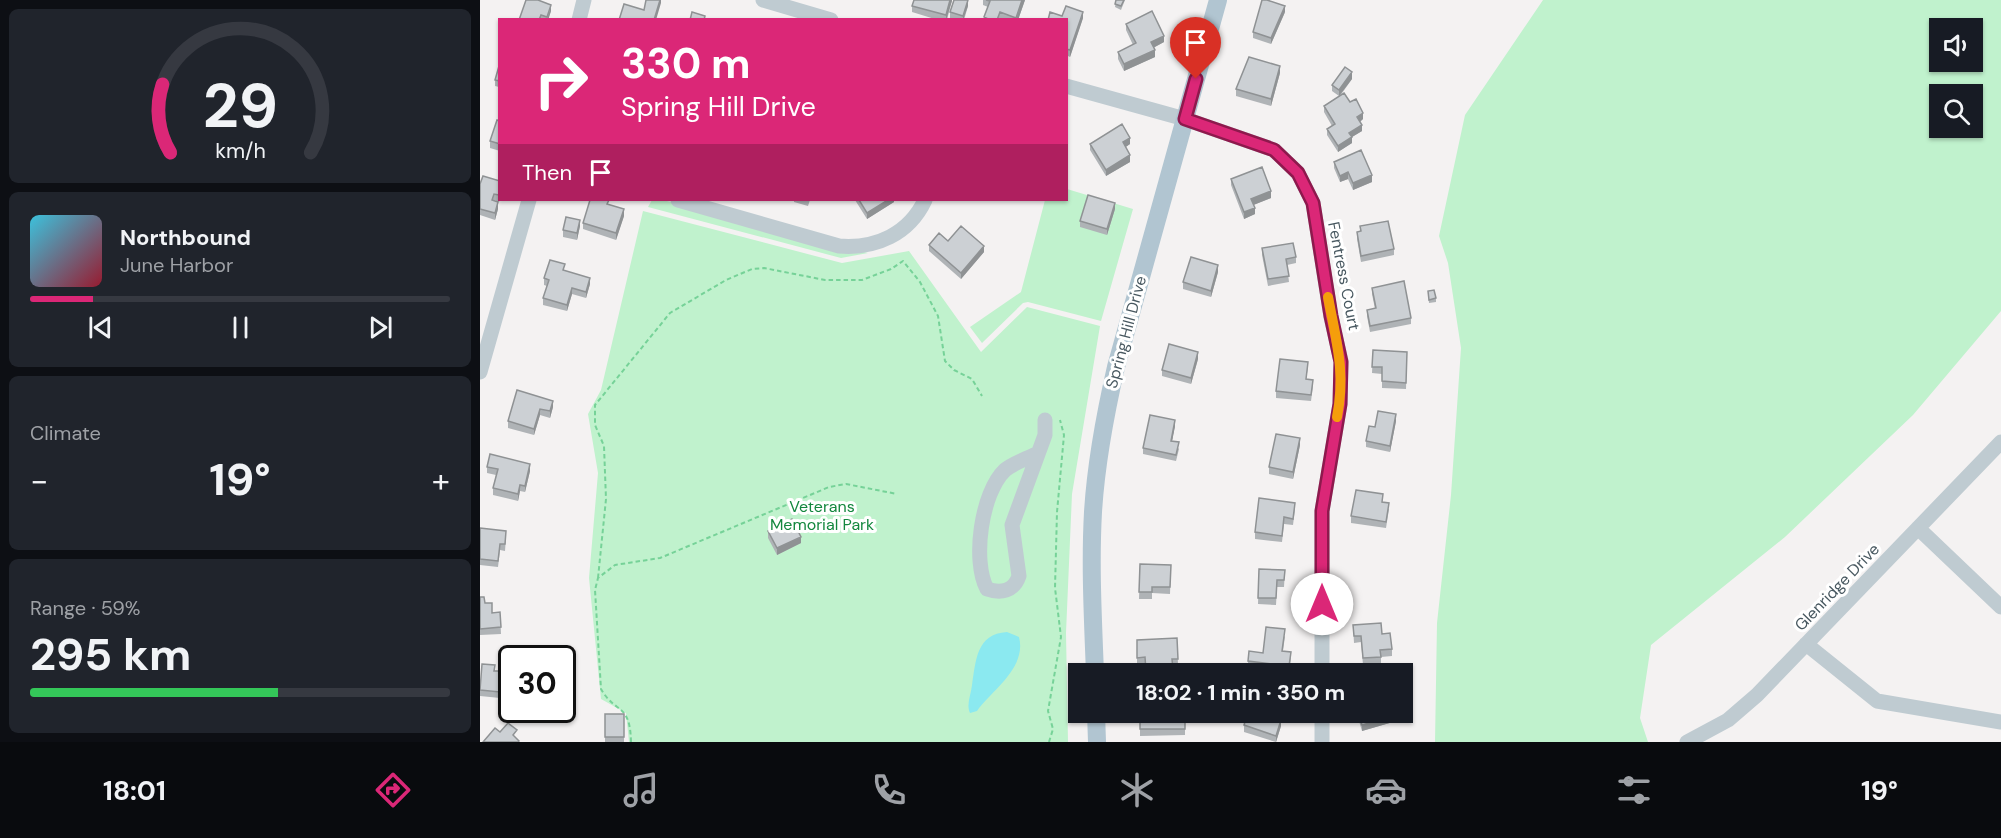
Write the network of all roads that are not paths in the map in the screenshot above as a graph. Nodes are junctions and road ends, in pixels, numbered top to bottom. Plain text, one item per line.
1 (584, 0) edge
2 (763, 0) edge
3 (1218, 0) edge
4 (580, 18) edge
5 (824, 18) edge
6 (1068, 87) edge
7 (1185, 119) junction
8 (529, 201) edge
9 (682, 201) edge
10 (924, 201) edge
11 (483, 346) edge
12 (480, 372) edge
13 (1052, 420) road end
14 (2001, 442) edge
15 (1038, 453) junction
16 (1918, 528) junction
17 (2001, 607) edge
18 (1806, 644) junction
19 (1095, 663) edge
20 (1322, 663) edge
21 (2001, 722) edge
22 (1096, 723) edge
23 (1322, 723) edge
24 (1097, 742) edge
25 (1322, 742) edge
26 (1687, 742) edge

1 - 4 street
2 - 5 street
3 - 7 main road, Spring Hill Drive
6 - 7 street, Fentress Court
7 - 19 main road, Spring Hill Drive
7 - 20 street, Fentress Court
8 - 11 street
9 - 10 street
11 - 12 street
13 - 15 street
14 - 16 street, Glenridge Drive
15 - 15 street
16 - 17 street
16 - 18 street, Glenridge Drive
18 - 21 street
18 - 26 street, Glenridge Drive
22 - 24 main road
23 - 25 street

